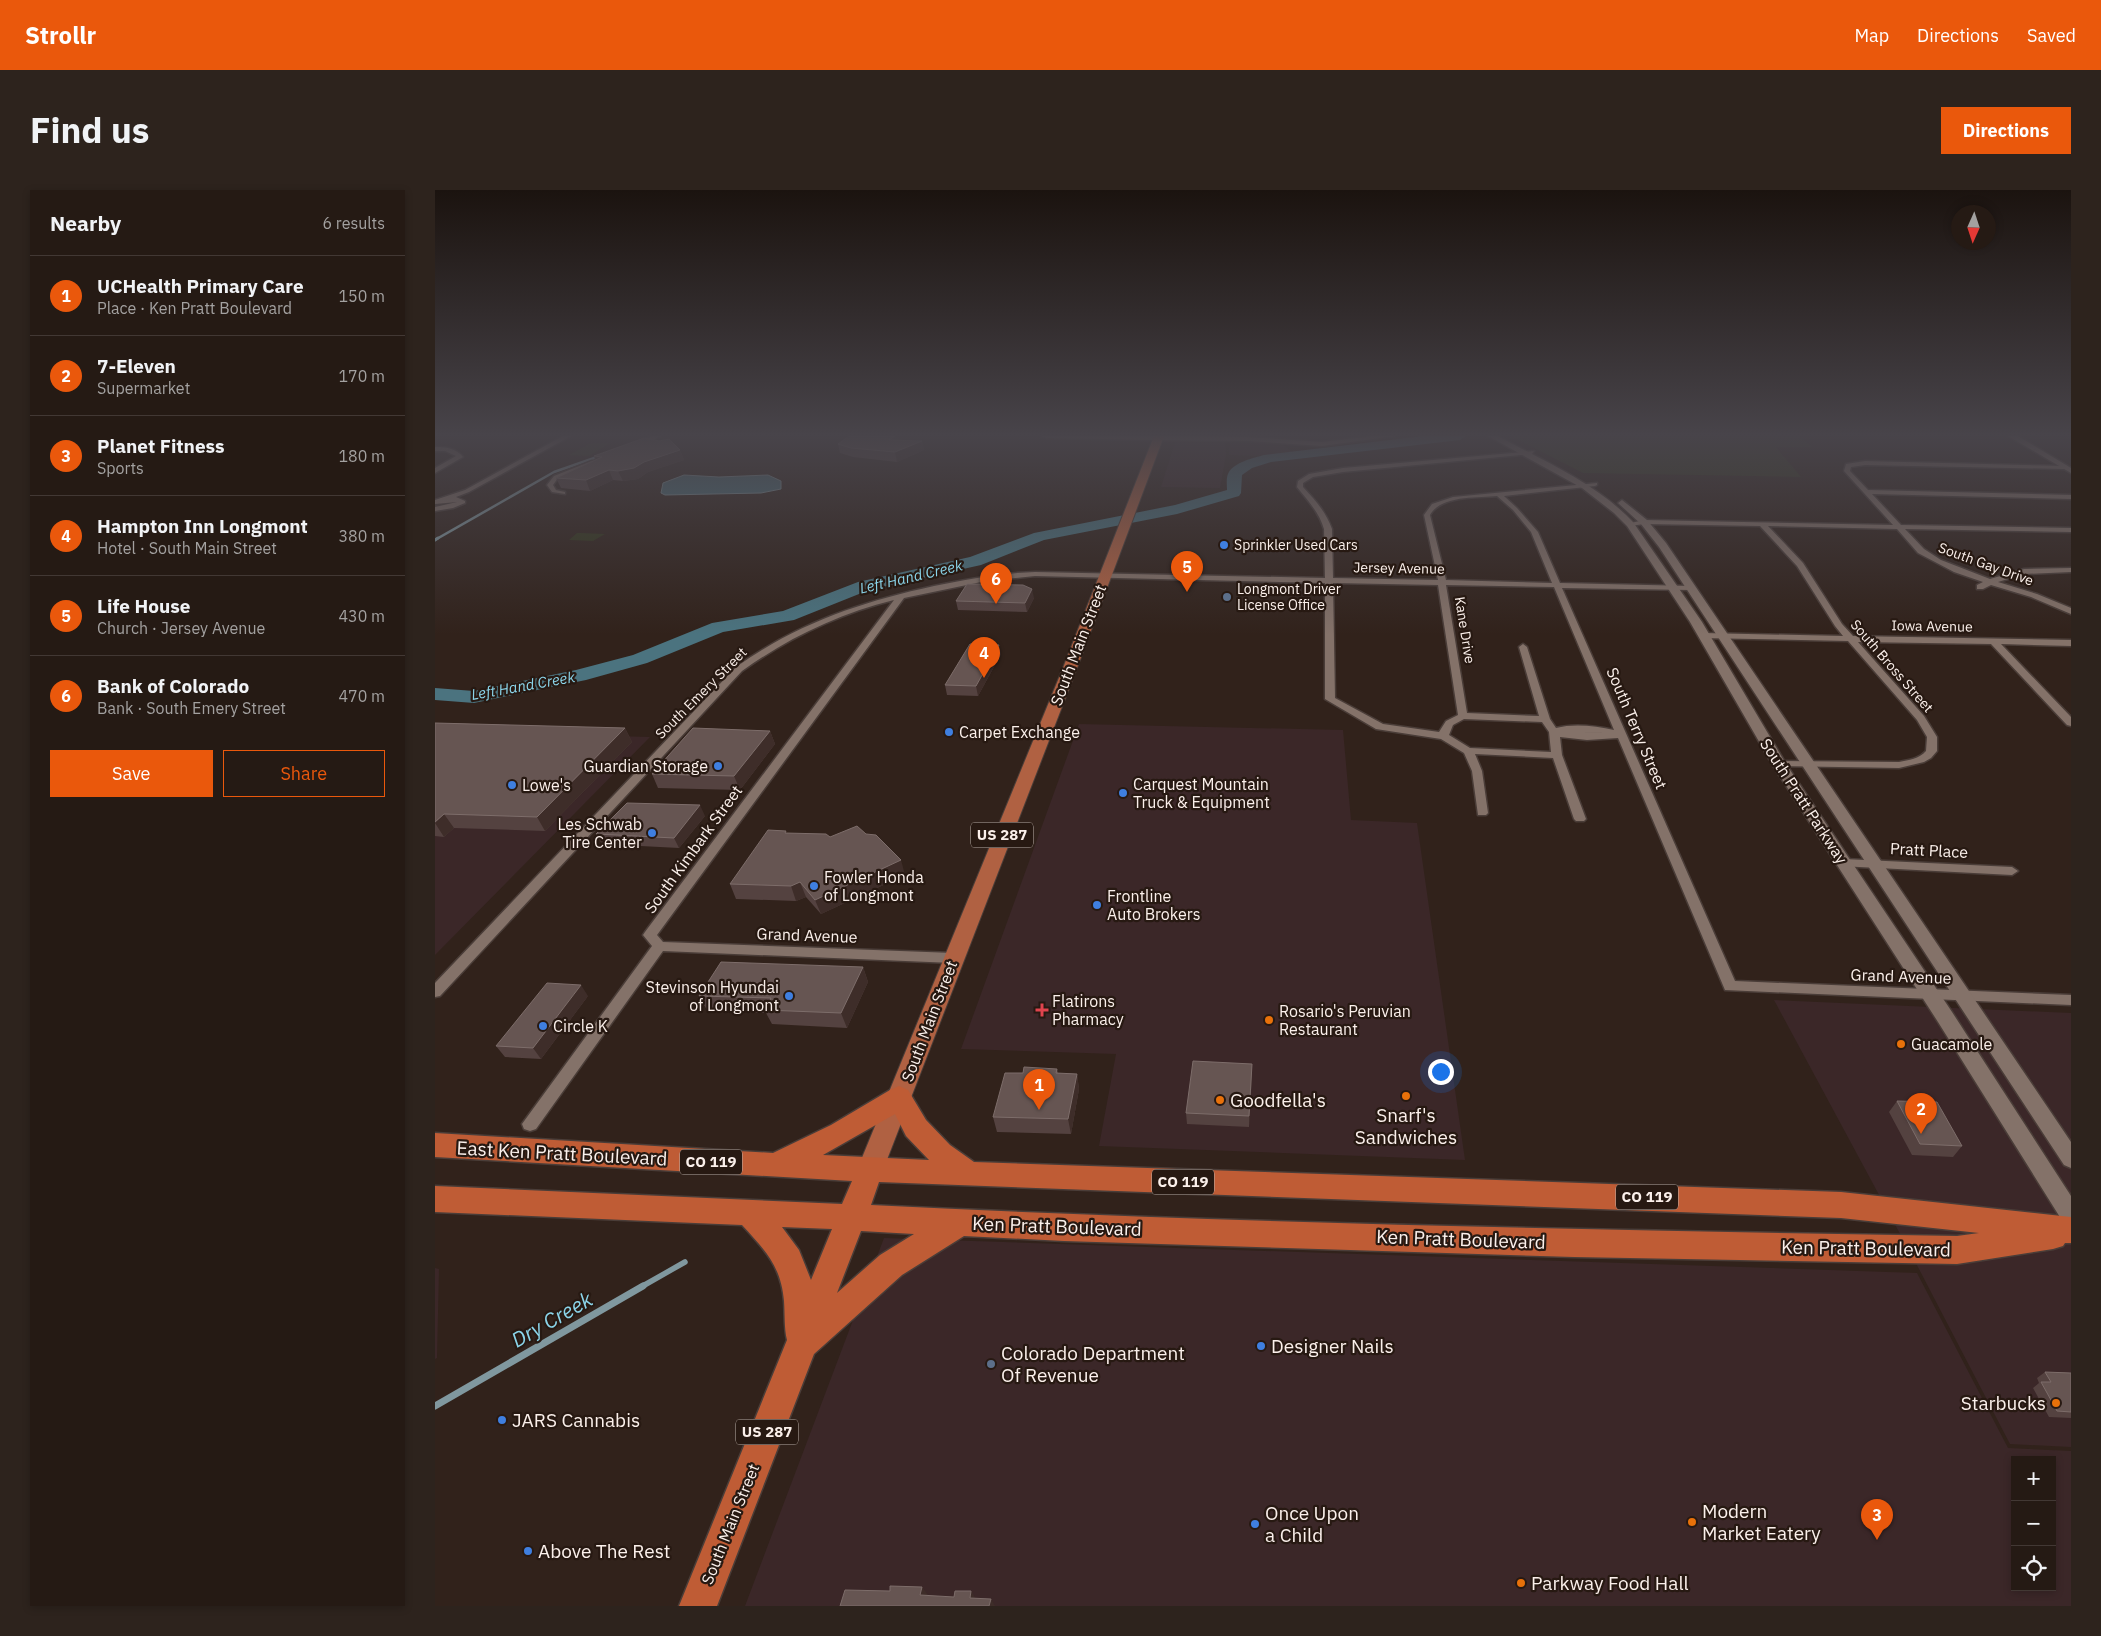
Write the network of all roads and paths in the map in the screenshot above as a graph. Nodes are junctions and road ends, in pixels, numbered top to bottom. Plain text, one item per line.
1 (463, 502) edge
2 (1134, 502) edge
3 (1312, 502) edge
4 (1441, 502) edge
5 (1508, 502) edge
6 (1606, 502) edge
7 (1618, 502) edge
8 (1876, 502) edge
9 (435, 511) edge
10 (1644, 522) junction
11 (1630, 524) junction
12 (1763, 525) junction
13 (1899, 527) junction
14 (2071, 530) edge
15 (2071, 570) edge
16 (1106, 575) junction
17 (1329, 579) junction
18 (1991, 581) junction
19 (1442, 582) junction
20 (1557, 585) junction
21 (1672, 587) junction
22 (1980, 587) dead end
23 (1691, 588) junction
24 (902, 595) junction
25 (2071, 611) edge
26 (1703, 636) junction
27 (1724, 636) junction
28 (1849, 638) junction
29 (1993, 642) junction
30 (2071, 643) edge
31 (1523, 647) dead end
32 (1463, 716) junction
33 (1545, 719) junction
34 (2071, 723) edge
35 (1554, 732) junction
36 (1621, 734) junction
37 (1444, 736) junction
38 (1468, 751) junction
39 (1557, 755) junction
40 (1807, 763) junction
41 (1779, 764) junction
42 (1482, 812) dead end
43 (1580, 819) dead end
44 (1844, 863) junction
45 (1875, 864) junction
46 (2012, 871) dead end
47 (659, 946) junction
48 (953, 958) junction
49 (1730, 986) joint
50 (435, 992) edge
51 (1931, 995) junction
52 (1962, 996) junction
53 (2071, 1000) edge
54 (899, 1097) junction
55 (530, 1124) dead end
56 (435, 1145) edge
57 (2071, 1159) edge
58 (773, 1166) junction
59 (870, 1170) junction
60 (967, 1173) junction
61 (435, 1199) edge
62 (749, 1212) junction
63 (2071, 1215) edge
64 (851, 1217) junction
65 (962, 1222) junction
66 (2071, 1231) edge
67 (802, 1344) junction
68 (698, 1606) edge

1 - 9 street
2 - 16 main road, South Main Street / US 287
3 - 17 street
4 - 19 street, Kane Drive
5 - 20 street, South Terry Street
6 - 11 street, South Pratt Parkway
7 - 10 street, South Pratt Parkway
8 - 13 street, South Gay Drive
10 - 11 street
10 - 12 street
10 - 23 street, South Pratt Parkway
11 - 21 street, South Pratt Parkway
12 - 13 street
12 - 28 street, South Bross Street
13 - 14 street
13 - 18 street, South Gay Drive
15 - 18 street
16 - 17 street, Jersey Avenue
16 - 24 street, South Emery Street
16 - 48 main road, South Main Street / US 287
17 - 19 street, Jersey Avenue
17 - 37 street
18 - 22 street
18 - 25 street, South Gay Drive
19 - 20 street, Jersey Avenue
19 - 32 street, Kane Drive
20 - 21 street, Jersey Avenue
20 - 36 street, South Terry Street
21 - 23 street, Jersey Avenue
21 - 26 street, South Pratt Parkway
23 - 27 street, South Pratt Parkway
24 - 47 street, South Kimbark Street
24 - 50 street, South Emery Street
26 - 27 street, Iowa Avenue
26 - 41 street, South Pratt Parkway
27 - 28 street, Iowa Avenue
27 - 40 street, South Pratt Parkway
28 - 29 street, Iowa Avenue
28 - 40 street, South Bross Street
29 - 30 street, Iowa Avenue
29 - 34 street
31 - 33 street
32 - 33 street
32 - 37 street
33 - 35 street
35 - 36 street
35 - 39 street
36 - 49 street, South Terry Street
37 - 38 street
38 - 39 street
38 - 42 street
39 - 43 street
40 - 41 street, South Bross Street
40 - 45 street, South Pratt Parkway
41 - 44 street, South Pratt Parkway
44 - 45 street, Pratt Place
44 - 51 street, South Pratt Parkway
45 - 46 street, Pratt Place
45 - 52 street, South Pratt Parkway
47 - 48 street, Grand Avenue
47 - 55 street
48 - 54 main road, South Main Street / US 287
49 - 51 street, Grand Avenue
51 - 52 street, Grand Avenue
51 - 63 street, South Pratt Parkway
52 - 53 street, Grand Avenue
52 - 57 street, South Pratt Parkway
54 - 58 highway
54 - 59 main road, South Main Street / US 287
54 - 60 highway
56 - 58 highway, East Ken Pratt Boulevard / CO 119
58 - 59 highway, East Ken Pratt Boulevard / CO 119
59 - 60 highway, Ken Pratt Boulevard / CO 119
59 - 64 highway, South Main Street / US 287
60 - 66 highway, Ken Pratt Boulevard / CO 119
61 - 62 highway, CO 119
62 - 64 highway, CO 119
62 - 67 highway
64 - 65 highway, Ken Pratt Boulevard / CO 119
64 - 67 highway, South Main Street / US 287
65 - 66 highway, Ken Pratt Boulevard / CO 119
65 - 67 highway
67 - 68 highway, South Main Street / US 287

